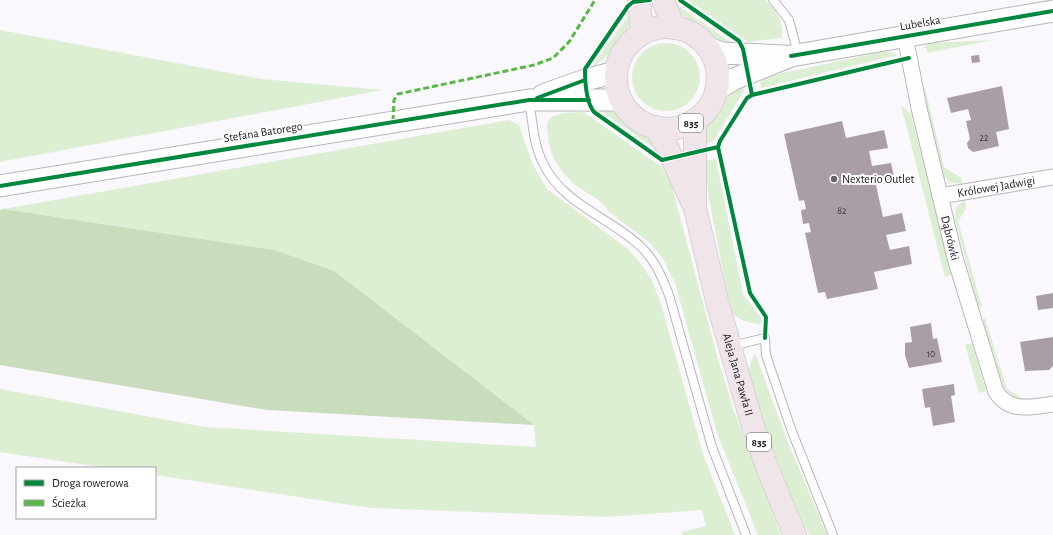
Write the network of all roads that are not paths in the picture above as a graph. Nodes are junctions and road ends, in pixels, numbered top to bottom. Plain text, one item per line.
1 (640, 0) edge
2 (662, 0) edge
3 (773, 0) edge
4 (1053, 11) edge
5 (674, 28) junction
6 (642, 33) junction
7 (905, 36) junction
8 (708, 48) junction
9 (794, 55) junction
10 (616, 72) junction
11 (716, 90) junction
12 (529, 100) junction
13 (621, 100) junction
14 (695, 120) junction
15 (655, 127) junction
16 (1053, 177) edge
17 (0, 186) edge
18 (940, 196) junction
19 (695, 208) junction
20 (729, 347) junction
21 (1053, 404) edge
22 (746, 535) edge
23 (795, 535) edge
24 (833, 535) edge

1 - 6 main road
2 - 5 main road
3 - 9 lane
4 - 7 street, Lubelska
5 - 6 main road, 835
5 - 8 main road, 835
6 - 10 main road, 835
7 - 9 street, Lubelska
7 - 18 street, Dąbrówki
8 - 9 street, Lubelska
8 - 11 main road, 835
9 - 11 street, Lubelska
10 - 12 street, Stefana Batorego
10 - 13 main road, 835
11 - 14 main road, 835
12 - 13 street, Stefana Batorego
12 - 17 street, Stefana Batorego
12 - 22 lane
13 - 15 main road, 835
14 - 15 main road, 835
14 - 19 main road, Aleja Jana Pawła II / 835
15 - 19 main road, Aleja Jana Pawła II / 835
16 - 18 street, Królowej Jadwigi
18 - 21 street, Dąbrówki
19 - 20 main road, Aleja Jana Pawła II / 835
20 - 23 main road, Aleja Jana Pawła II / 835
20 - 24 lane

